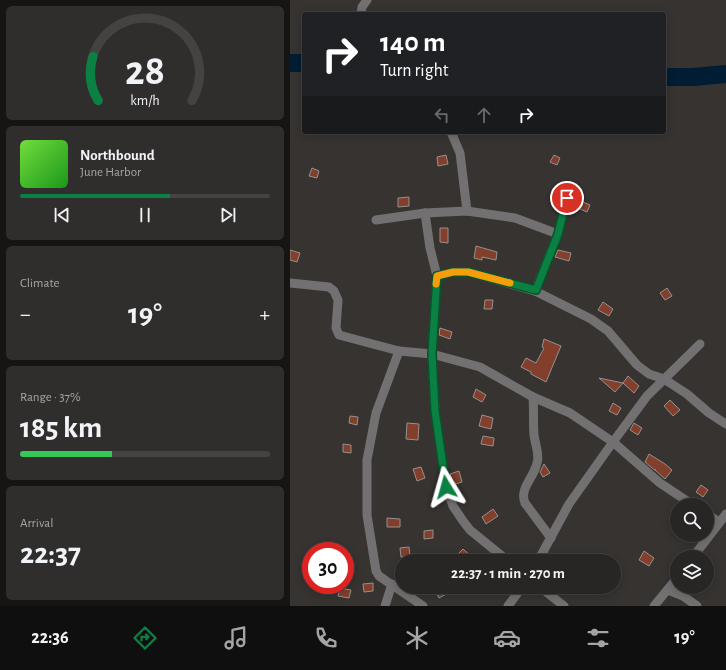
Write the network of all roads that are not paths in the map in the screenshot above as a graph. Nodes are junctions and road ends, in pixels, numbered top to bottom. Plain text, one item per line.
1 (367, 0) edge
2 (361, 12) edge
3 (452, 134) edge
4 (567, 198) dead end
5 (467, 211) junction
6 (425, 213) junction
7 (376, 220) dead end
8 (558, 234) junction
9 (437, 276) junction
10 (290, 283) edge
11 (536, 290) junction
12 (700, 344) dead end
13 (399, 351) junction
14 (432, 354) junction
15 (664, 379) junction
16 (533, 397) junction
17 (726, 424) edge
18 (613, 442) junction
19 (682, 498) edge
20 (726, 514) edge
21 (714, 519) edge
22 (719, 522) junction
23 (551, 538) junction
24 (698, 550) edge
25 (499, 554) edge
26 (542, 554) edge
27 (392, 584) junction
28 (670, 587) edge
29 (668, 590) junction
30 (517, 594) edge
31 (549, 594) edge
32 (385, 606) edge
33 (423, 606) edge
34 (508, 606) edge
35 (564, 606) edge
36 (654, 606) edge
37 (697, 606) edge

1 - 2 street
3 - 5 street
4 - 8 street
5 - 6 street
5 - 8 street
6 - 7 street
6 - 9 street
8 - 11 street
9 - 11 street
9 - 14 street
10 - 13 street
11 - 15 street
12 - 15 street
13 - 14 street
13 - 27 street
14 - 16 street
14 - 25 street
15 - 17 street
15 - 18 street
16 - 18 street
16 - 23 street
18 - 19 street
18 - 23 street
20 - 22 street
21 - 22 street
22 - 24 street
23 - 26 street
27 - 32 street
27 - 33 street
28 - 29 street
29 - 36 street
29 - 37 street
30 - 34 street
31 - 35 street

